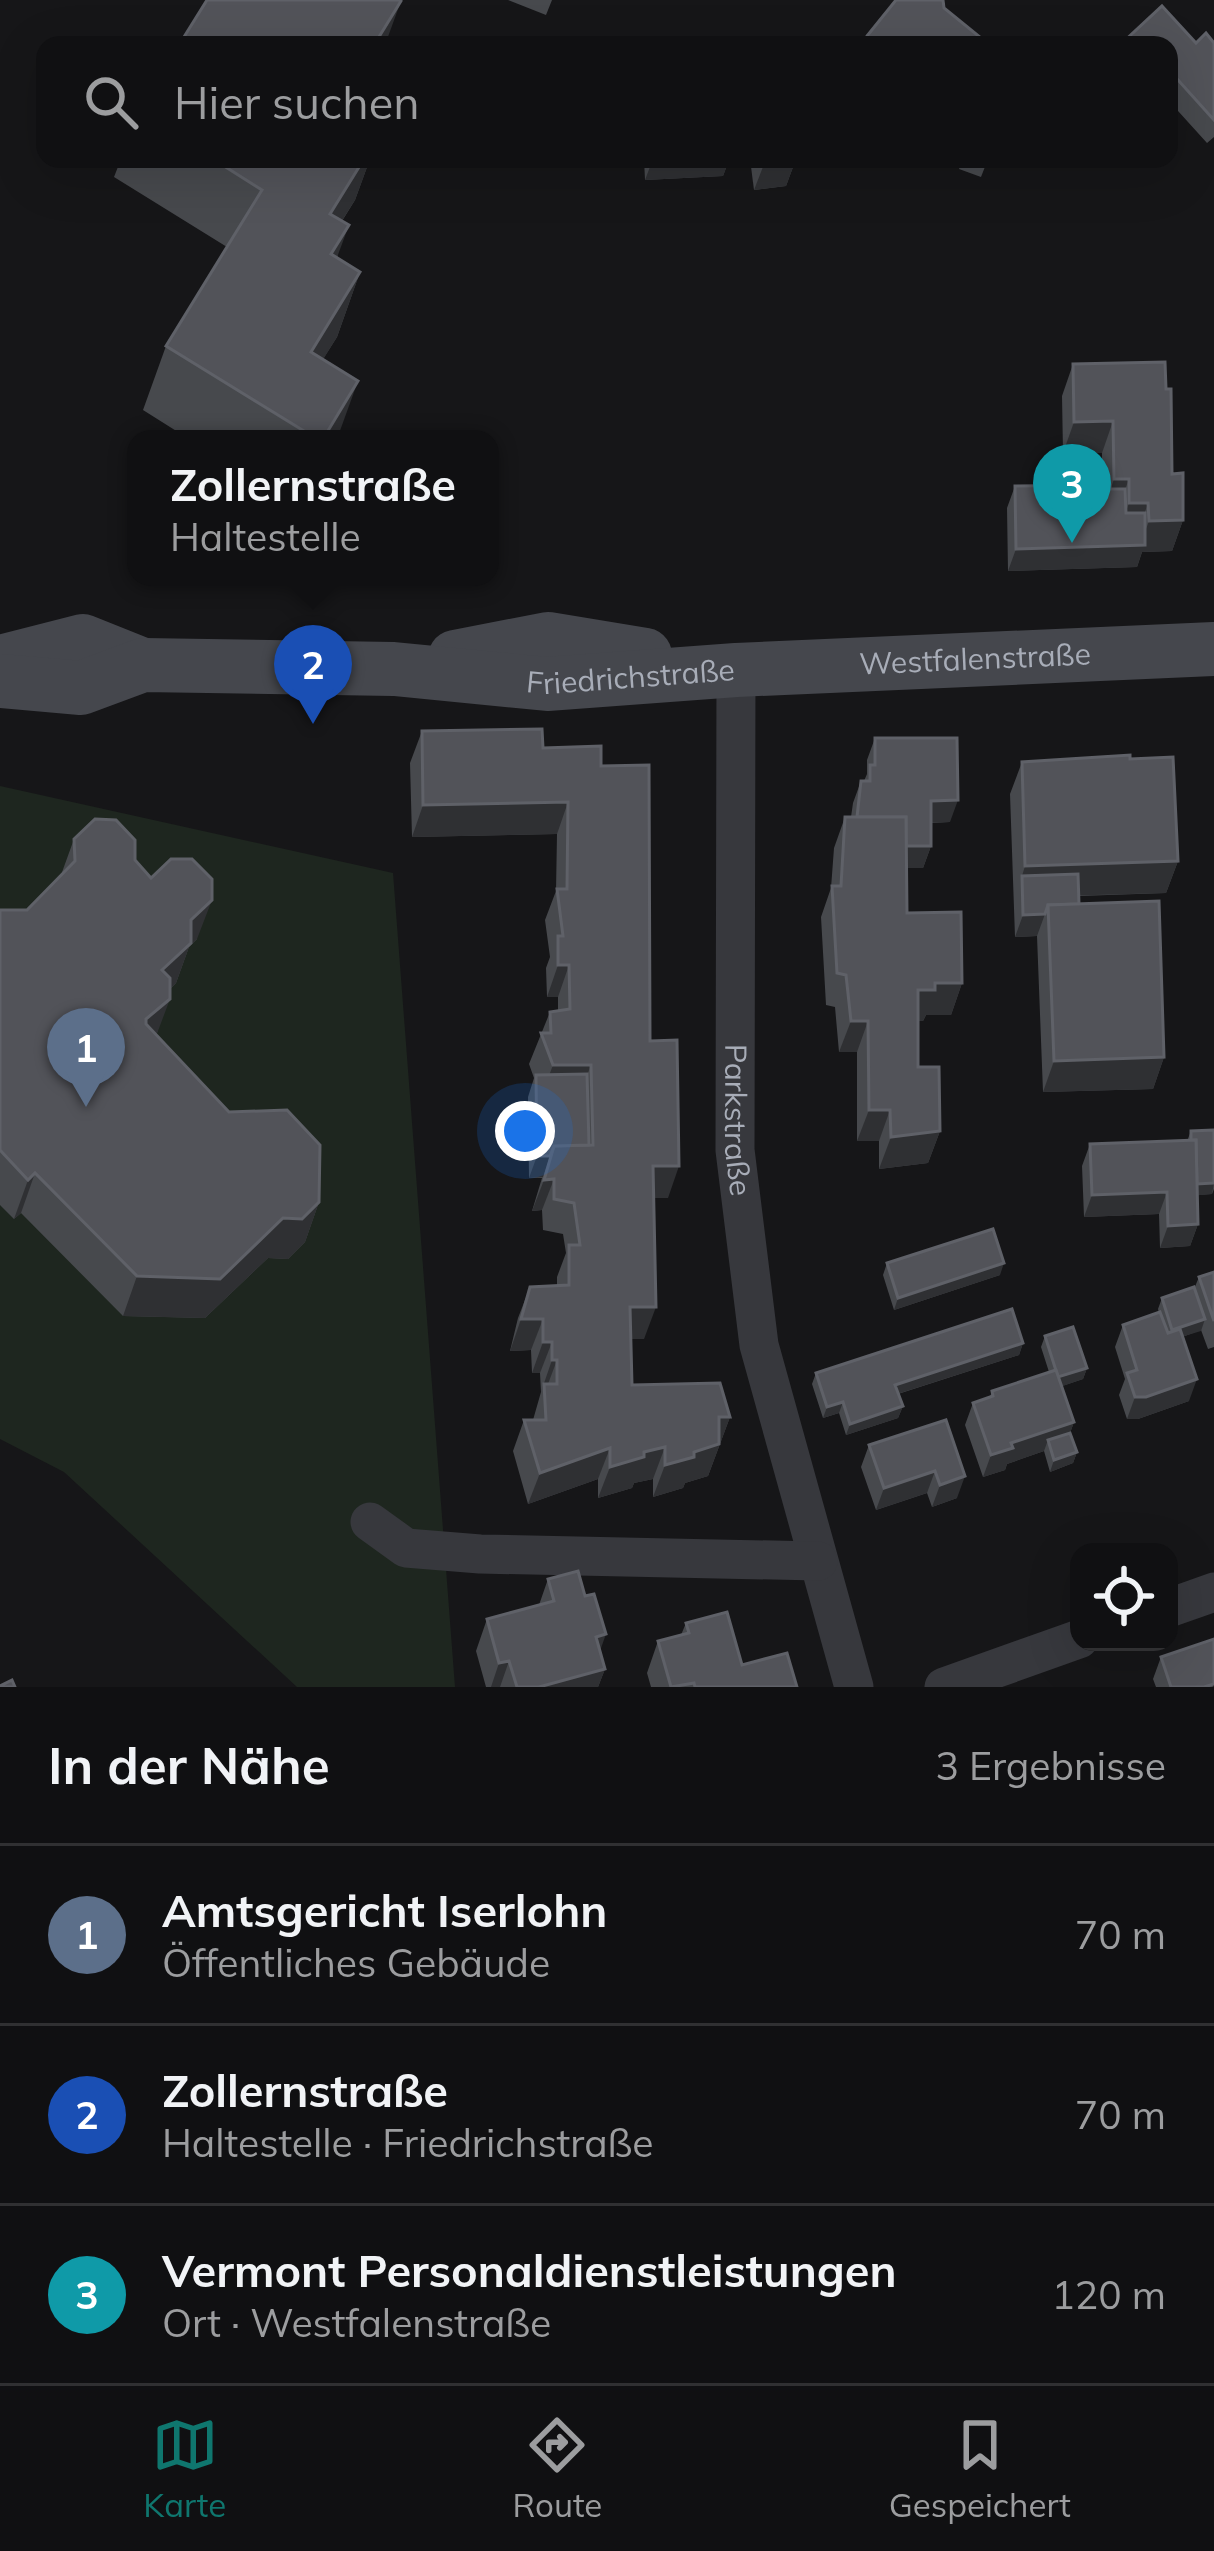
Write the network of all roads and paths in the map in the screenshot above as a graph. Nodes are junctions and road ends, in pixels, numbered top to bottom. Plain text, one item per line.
1 (1214, 649) edge
2 (0, 662) edge
3 (143, 665) junction
4 (736, 670) junction
5 (0, 681) edge
6 (370, 1522) dead end
7 (818, 1561) junction
8 (1214, 1592) edge
9 (1178, 1605) edge
10 (1070, 1643) edge
11 (854, 1687) edge
12 (944, 1687) edge

1 - 4 main road, Westfalenstraße
2 - 3 main road, Friedrichstraße
3 - 4 main road, Friedrichstraße
3 - 5 main road, Friedrichstraße
4 - 7 street, Parkstraße
6 - 7 street
7 - 11 street, Parkstraße
8 - 9 street
10 - 12 street

